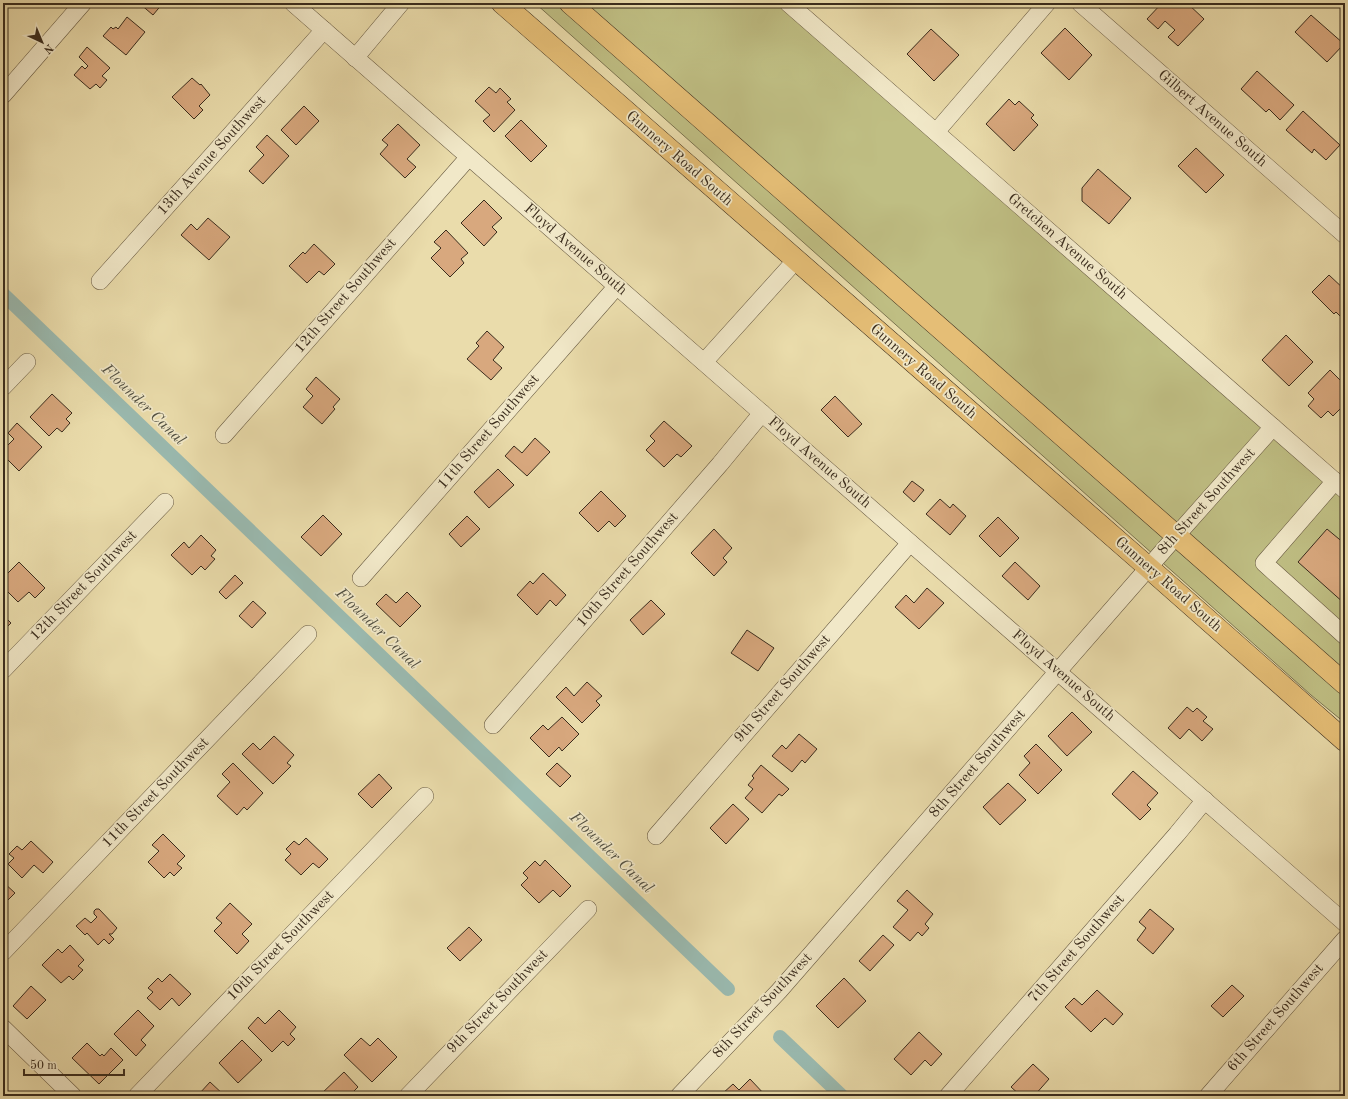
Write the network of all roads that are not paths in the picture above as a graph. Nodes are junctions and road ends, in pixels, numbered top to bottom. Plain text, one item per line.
1 (83, 3) edge
2 (293, 3) edge
3 (401, 3) edge
4 (502, 3) edge
5 (570, 3) edge
6 (788, 3) edge
7 (1047, 3) edge
8 (1080, 3) edge
9 (324, 30) junction
10 (355, 58) junction
11 (6, 86) edge
12 (936, 132) junction
13 (468, 158) junction
14 (1345, 235) edge
15 (796, 260) junction
16 (100, 281) dead end
17 (617, 286) junction
18 (27, 362) dead end
19 (704, 362) junction
20 (3, 387) edge
21 (762, 414) junction
22 (1273, 427) junction
23 (224, 435) dead end
24 (1340, 486) edge
25 (165, 502) dead end
26 (1176, 536) junction
27 (910, 543) junction
28 (1149, 568) junction
29 (361, 578) dead end
30 (308, 634) dead end
31 (1345, 636) edge
32 (3, 670) edge
33 (1058, 672) junction
34 (1345, 684) edge
35 (493, 725) dead end
36 (1345, 741) edge
37 (425, 796) dead end
38 (1205, 800) junction
39 (656, 836) dead end
40 (588, 909) dead end
41 (1345, 923) edge
42 (1345, 939) edge
43 (3, 952) edge
44 (3, 1028) edge
45 (73, 1096) edge
46 (137, 1096) edge
47 (408, 1096) edge
48 (679, 1096) edge
49 (948, 1096) edge
50 (1208, 1096) edge

1 - 11 street
2 - 9 street, Floyd Avenue South
3 - 10 street
4 - 15 main road, Gunnery Road South
5 - 26 main road
6 - 12 street, Gretchen Avenue South
7 - 12 street
8 - 14 street, Gilbert Avenue South
9 - 10 street, Floyd Avenue South
9 - 16 street, 13th Avenue Southwest
10 - 13 street, Floyd Avenue South
12 - 22 street, Gretchen Avenue South
13 - 17 street, Floyd Avenue South
13 - 23 street, 12th Street Southwest
15 - 19 street
15 - 28 main road, Gunnery Road South
17 - 19 street, Floyd Avenue South
17 - 29 street, 11th Street Southwest
18 - 20 street
19 - 21 street, Floyd Avenue South
21 - 27 street, Floyd Avenue South
21 - 35 street, 10th Street Southwest
22 - 24 street, Gretchen Avenue South
22 - 26 street, 8th Street Southwest
24 - 31 street
25 - 32 street, 12th Street Southwest
26 - 28 street, 8th Street Southwest
26 - 34 main road
27 - 33 street, Floyd Avenue South
27 - 39 street, 9th Street Southwest
28 - 33 street, 8th Street Southwest
28 - 36 main road, Gunnery Road South
30 - 43 street, 11th Street Southwest
33 - 38 street, Floyd Avenue South
33 - 48 street, 8th Street Southwest
37 - 46 street, 10th Street Southwest
38 - 41 street, Floyd Avenue South
38 - 49 street, 7th Street Southwest
40 - 47 street, 9th Street Southwest
42 - 50 street, 6th Street Southwest
44 - 45 street

